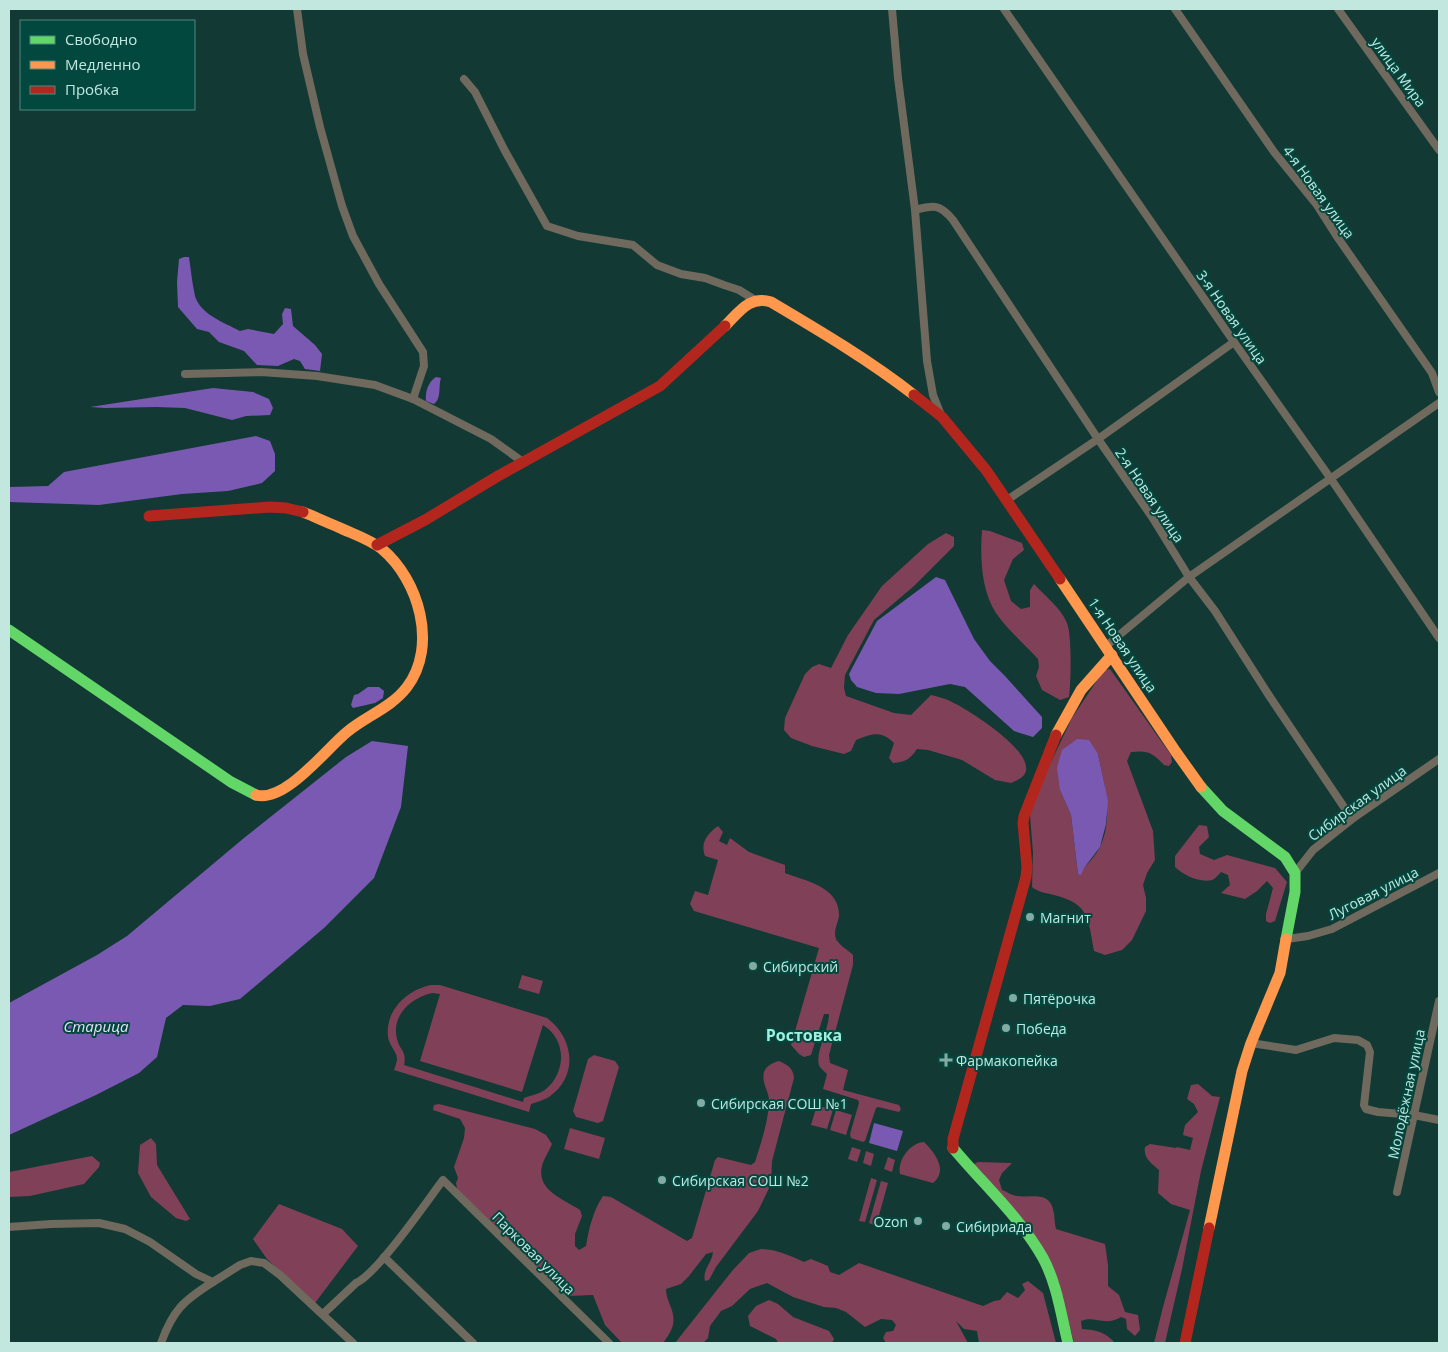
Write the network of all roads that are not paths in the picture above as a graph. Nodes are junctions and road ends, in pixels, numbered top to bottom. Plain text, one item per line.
1 (297, 9) edge
2 (892, 9) edge
3 (1004, 9) edge
4 (1175, 9) edge
5 (1338, 9) edge
6 (464, 79) dead end
7 (1439, 150) edge
8 (915, 210) junction
9 (755, 300) junction
10 (1234, 342) junction
11 (1439, 368) edge
12 (1432, 373) junction
13 (185, 374) dead end
14 (1439, 392) edge
15 (414, 399) junction
16 (1439, 403) edge
17 (942, 417) junction
18 (1098, 440) junction
19 (523, 462) junction
20 (1331, 479) junction
21 (1008, 500) junction
22 (149, 516) dead end
23 (377, 546) junction
24 (1189, 577) junction
25 (9, 630) edge
26 (1439, 638) edge
27 (1109, 651) junction
28 (1439, 759) edge
29 (1352, 819) junction
30 (1295, 873) junction
31 (1439, 873) edge
32 (1287, 939) junction
33 (1439, 1001) edge
34 (1251, 1043) junction
35 (1414, 1115) junction
36 (1439, 1120) edge
37 (1397, 1192) dead end
38 (9, 1227) edge
39 (384, 1257) junction
40 (213, 1282) junction
41 (323, 1314) junction
42 (603, 1342) edge
43 (161, 1343) edge
44 (352, 1343) edge
45 (472, 1343) edge
46 (1068, 1343) edge
47 (1185, 1343) edge

1 - 15 street
2 - 8 street
3 - 10 street, 3-я Новая улица
4 - 12 street, 4-я Новая улица
5 - 7 street, улица Мира
6 - 9 street
8 - 17 street
8 - 18 street, 2-я Новая улица
9 - 17 street, 1-я Новая улица
9 - 19 street
10 - 18 street
10 - 20 street, 3-я Новая улица
11 - 12 street
12 - 14 street, 4-я Новая улица
13 - 15 street
15 - 19 street
16 - 20 street
17 - 21 street, 1-я Новая улица
18 - 21 street
18 - 24 street, 2-я Новая улица
19 - 23 street
20 - 24 street
20 - 26 street, 3-я Новая улица
21 - 27 street, 1-я Новая улица
22 - 23 street
23 - 25 street
24 - 27 street
24 - 29 street, 2-я Новая улица
27 - 30 street, 1-я Новая улица
27 - 46 street
28 - 29 street, Сибирская улица
29 - 30 street, Сибирская улица
30 - 32 street
31 - 32 street, Луговая улица
32 - 34 street
33 - 35 street, Молодёжная улица
34 - 35 street
34 - 47 street
35 - 36 street
35 - 37 street, Молодёжная улица
38 - 40 street
39 - 41 street
39 - 42 street, Парковая улица
39 - 45 street
40 - 41 street
40 - 43 street
41 - 44 street

